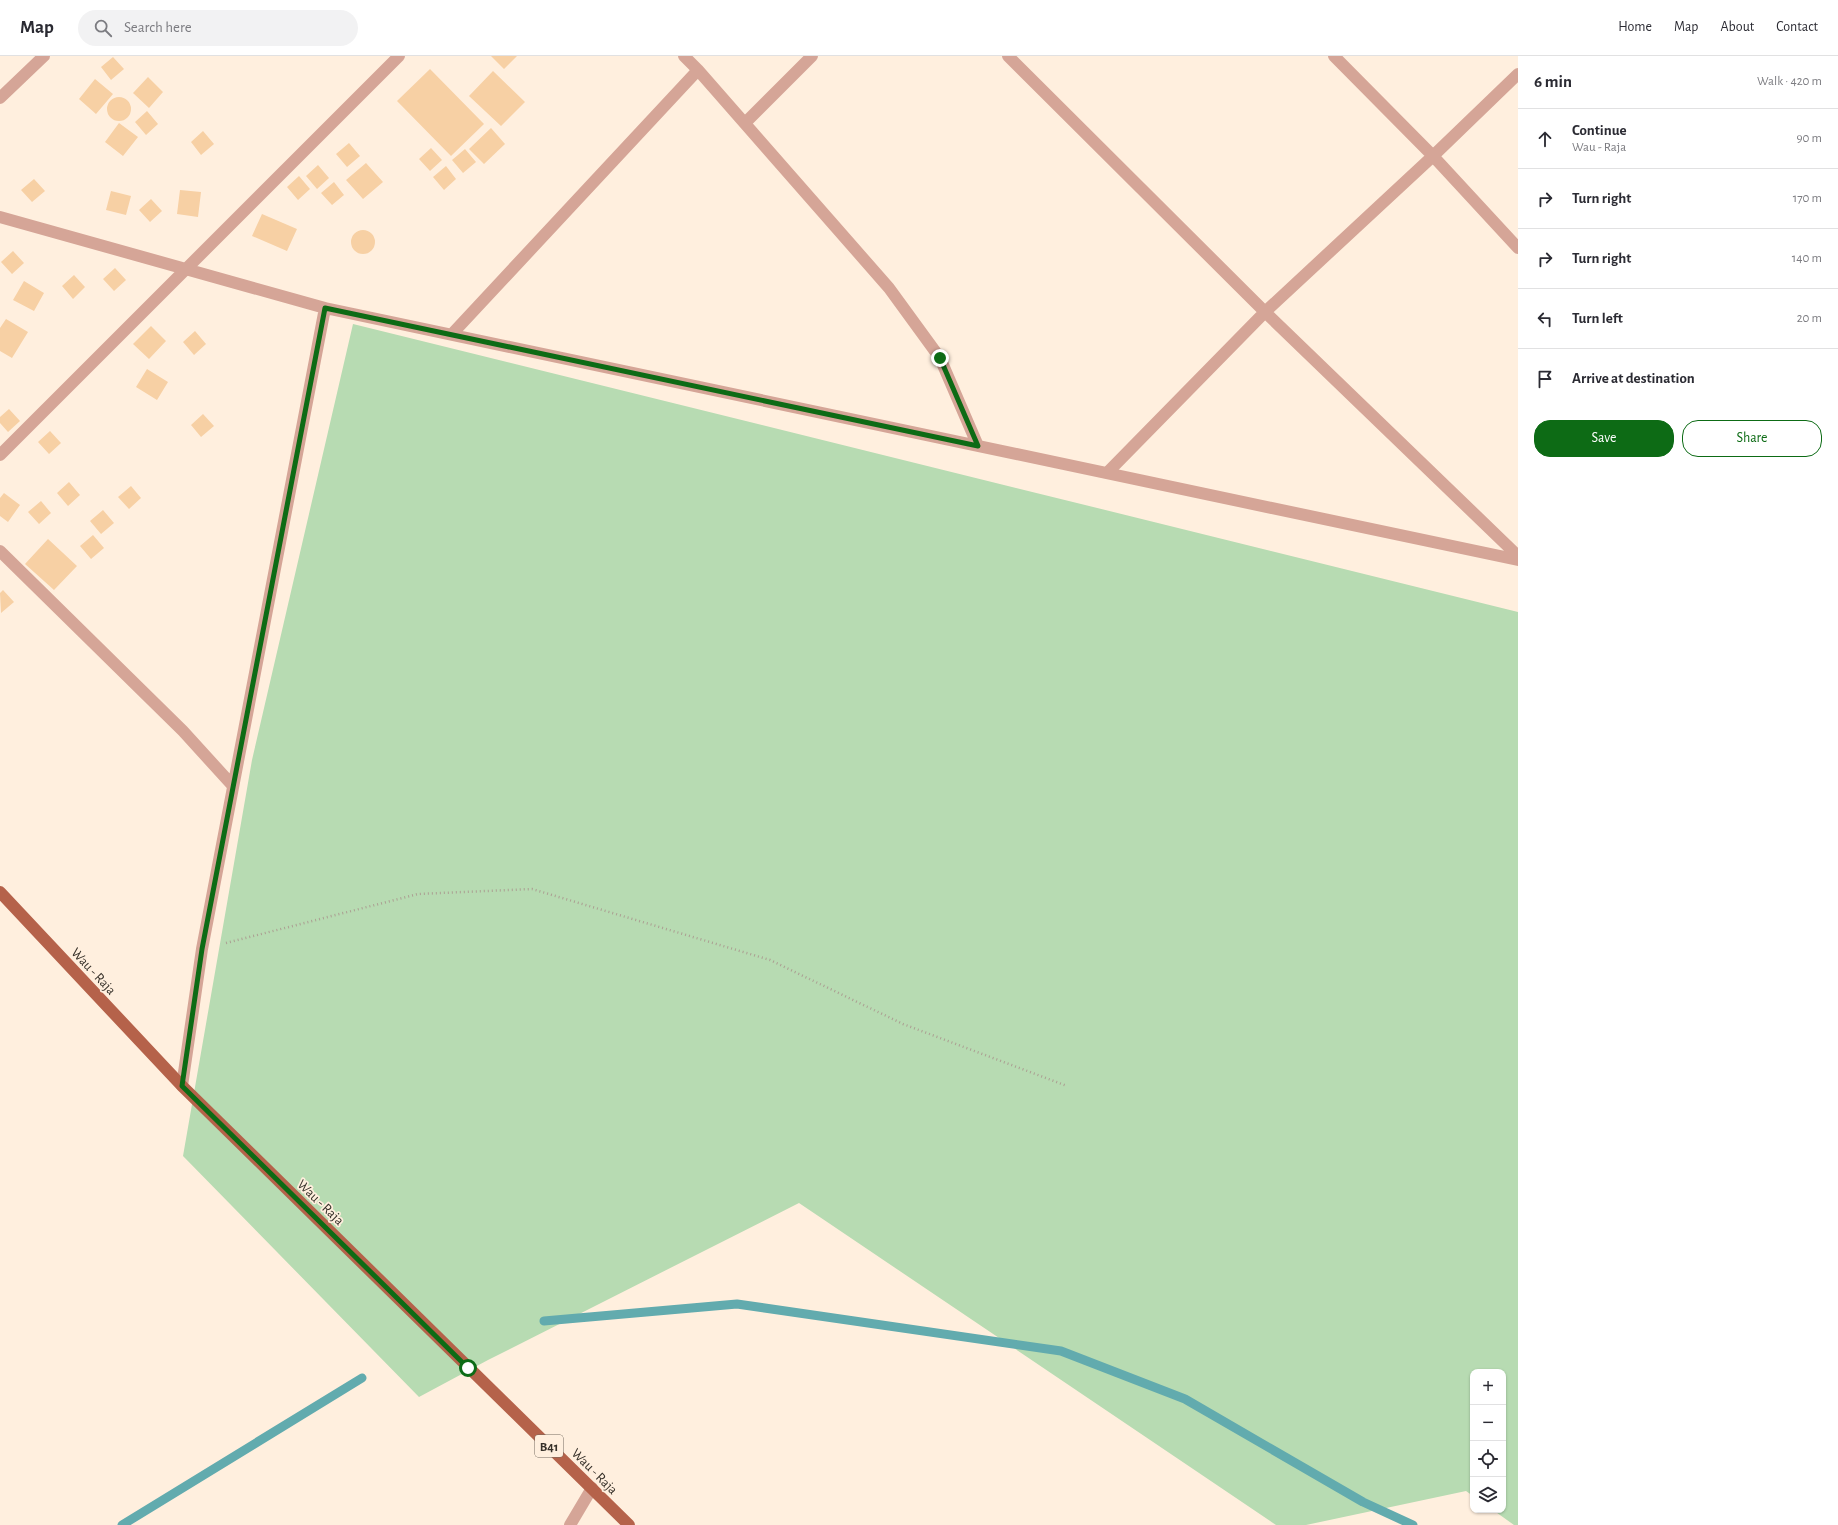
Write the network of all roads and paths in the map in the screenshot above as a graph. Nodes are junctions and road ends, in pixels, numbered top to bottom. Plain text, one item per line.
1 (44, 56) edge
2 (399, 56) edge
3 (684, 56) edge
4 (812, 56) edge
5 (1008, 56) edge
6 (1334, 56) edge
7 (698, 70) junction
8 (1518, 74) edge
9 (0, 98) edge
10 (745, 123) junction
11 (1433, 156) junction
12 (0, 217) edge
13 (1518, 248) edge
14 (184, 270) junction
15 (325, 308) junction
16 (1264, 312) junction
17 (452, 334) junction
18 (978, 446) junction
19 (0, 455) edge
20 (1107, 473) junction
21 (0, 551) edge
22 (1518, 556) edge
23 (1518, 560) edge
24 (233, 786) junction
25 (0, 892) edge
26 (202, 949) junction
27 (182, 1086) junction
28 (1067, 1086) dead end
29 (592, 1488) junction
30 (570, 1525) edge
31 (629, 1525) edge

1 - 9 street
2 - 14 street
3 - 7 street
4 - 10 street
5 - 16 street
6 - 11 street
7 - 10 street
7 - 17 street
8 - 11 street
10 - 18 street
11 - 13 street
11 - 16 street
12 - 14 street
14 - 15 street
14 - 19 street
15 - 17 street
15 - 24 street
16 - 20 street
16 - 22 street
17 - 18 street
18 - 20 street
20 - 23 street
21 - 24 street
24 - 26 street
25 - 27 main road, Wau - Raja / B41
26 - 27 street
26 - 28 path
27 - 29 main road, Wau - Raja / B41
29 - 30 street
29 - 31 main road, Wau - Raja / B41

